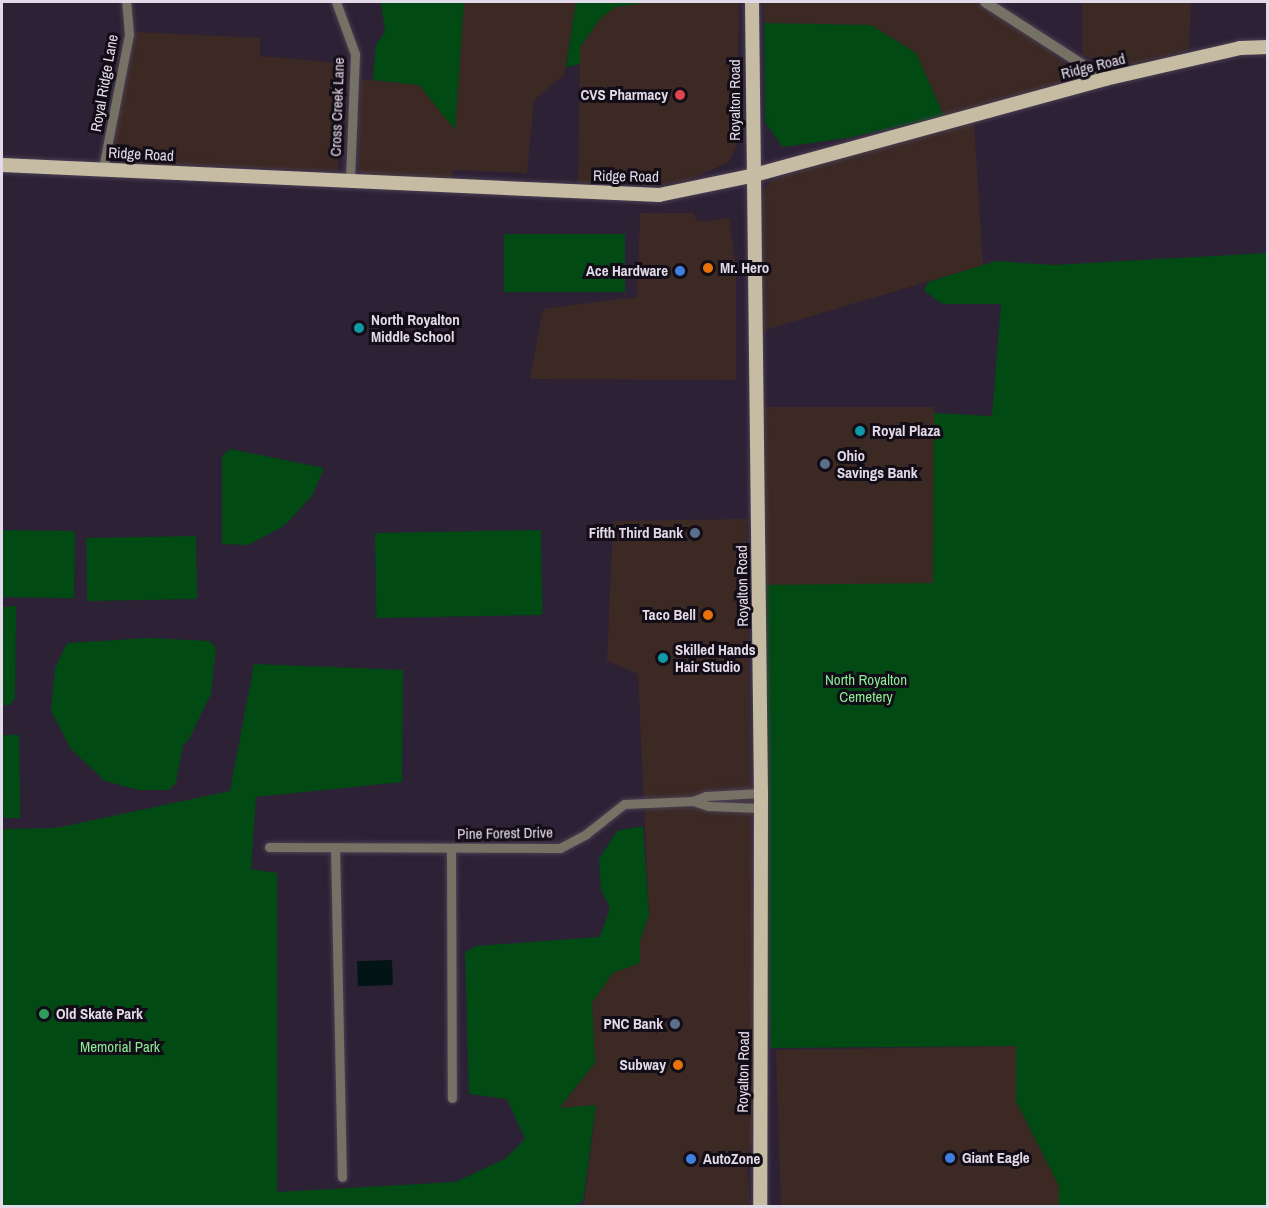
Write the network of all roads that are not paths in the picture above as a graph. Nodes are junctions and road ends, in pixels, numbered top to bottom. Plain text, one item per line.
1 (126, 2) edge
2 (336, 2) edge
3 (752, 2) edge
4 (985, 2) edge
5 (1268, 46) edge
6 (1105, 79) junction
7 (2, 165) edge
8 (103, 168) junction
9 (751, 176) junction
10 (350, 180) junction
11 (761, 793) junction
12 (693, 801) junction
13 (761, 808) junction
14 (269, 847) dead end
15 (335, 847) junction
16 (451, 849) junction
17 (452, 1098) dead end
18 (342, 1177) dead end
19 (760, 1206) edge

1 - 8 street, Royal Ridge Lane
2 - 10 street, Cross Creek Lane
3 - 9 main road, Royalton Road
4 - 6 street
5 - 6 main road, Ridge Road
6 - 9 main road, Ridge Road
7 - 8 main road, Ridge Road
8 - 10 main road, Ridge Road
9 - 10 main road, Ridge Road
9 - 11 main road, Royalton Road
11 - 12 street
11 - 13 main road, Royalton Road
12 - 13 street, Pine Forest Drive
12 - 16 street, Pine Forest Drive
13 - 19 main road, Royalton Road
14 - 15 street, Pine Forest Drive
15 - 16 street, Pine Forest Drive
15 - 18 street
16 - 17 street

